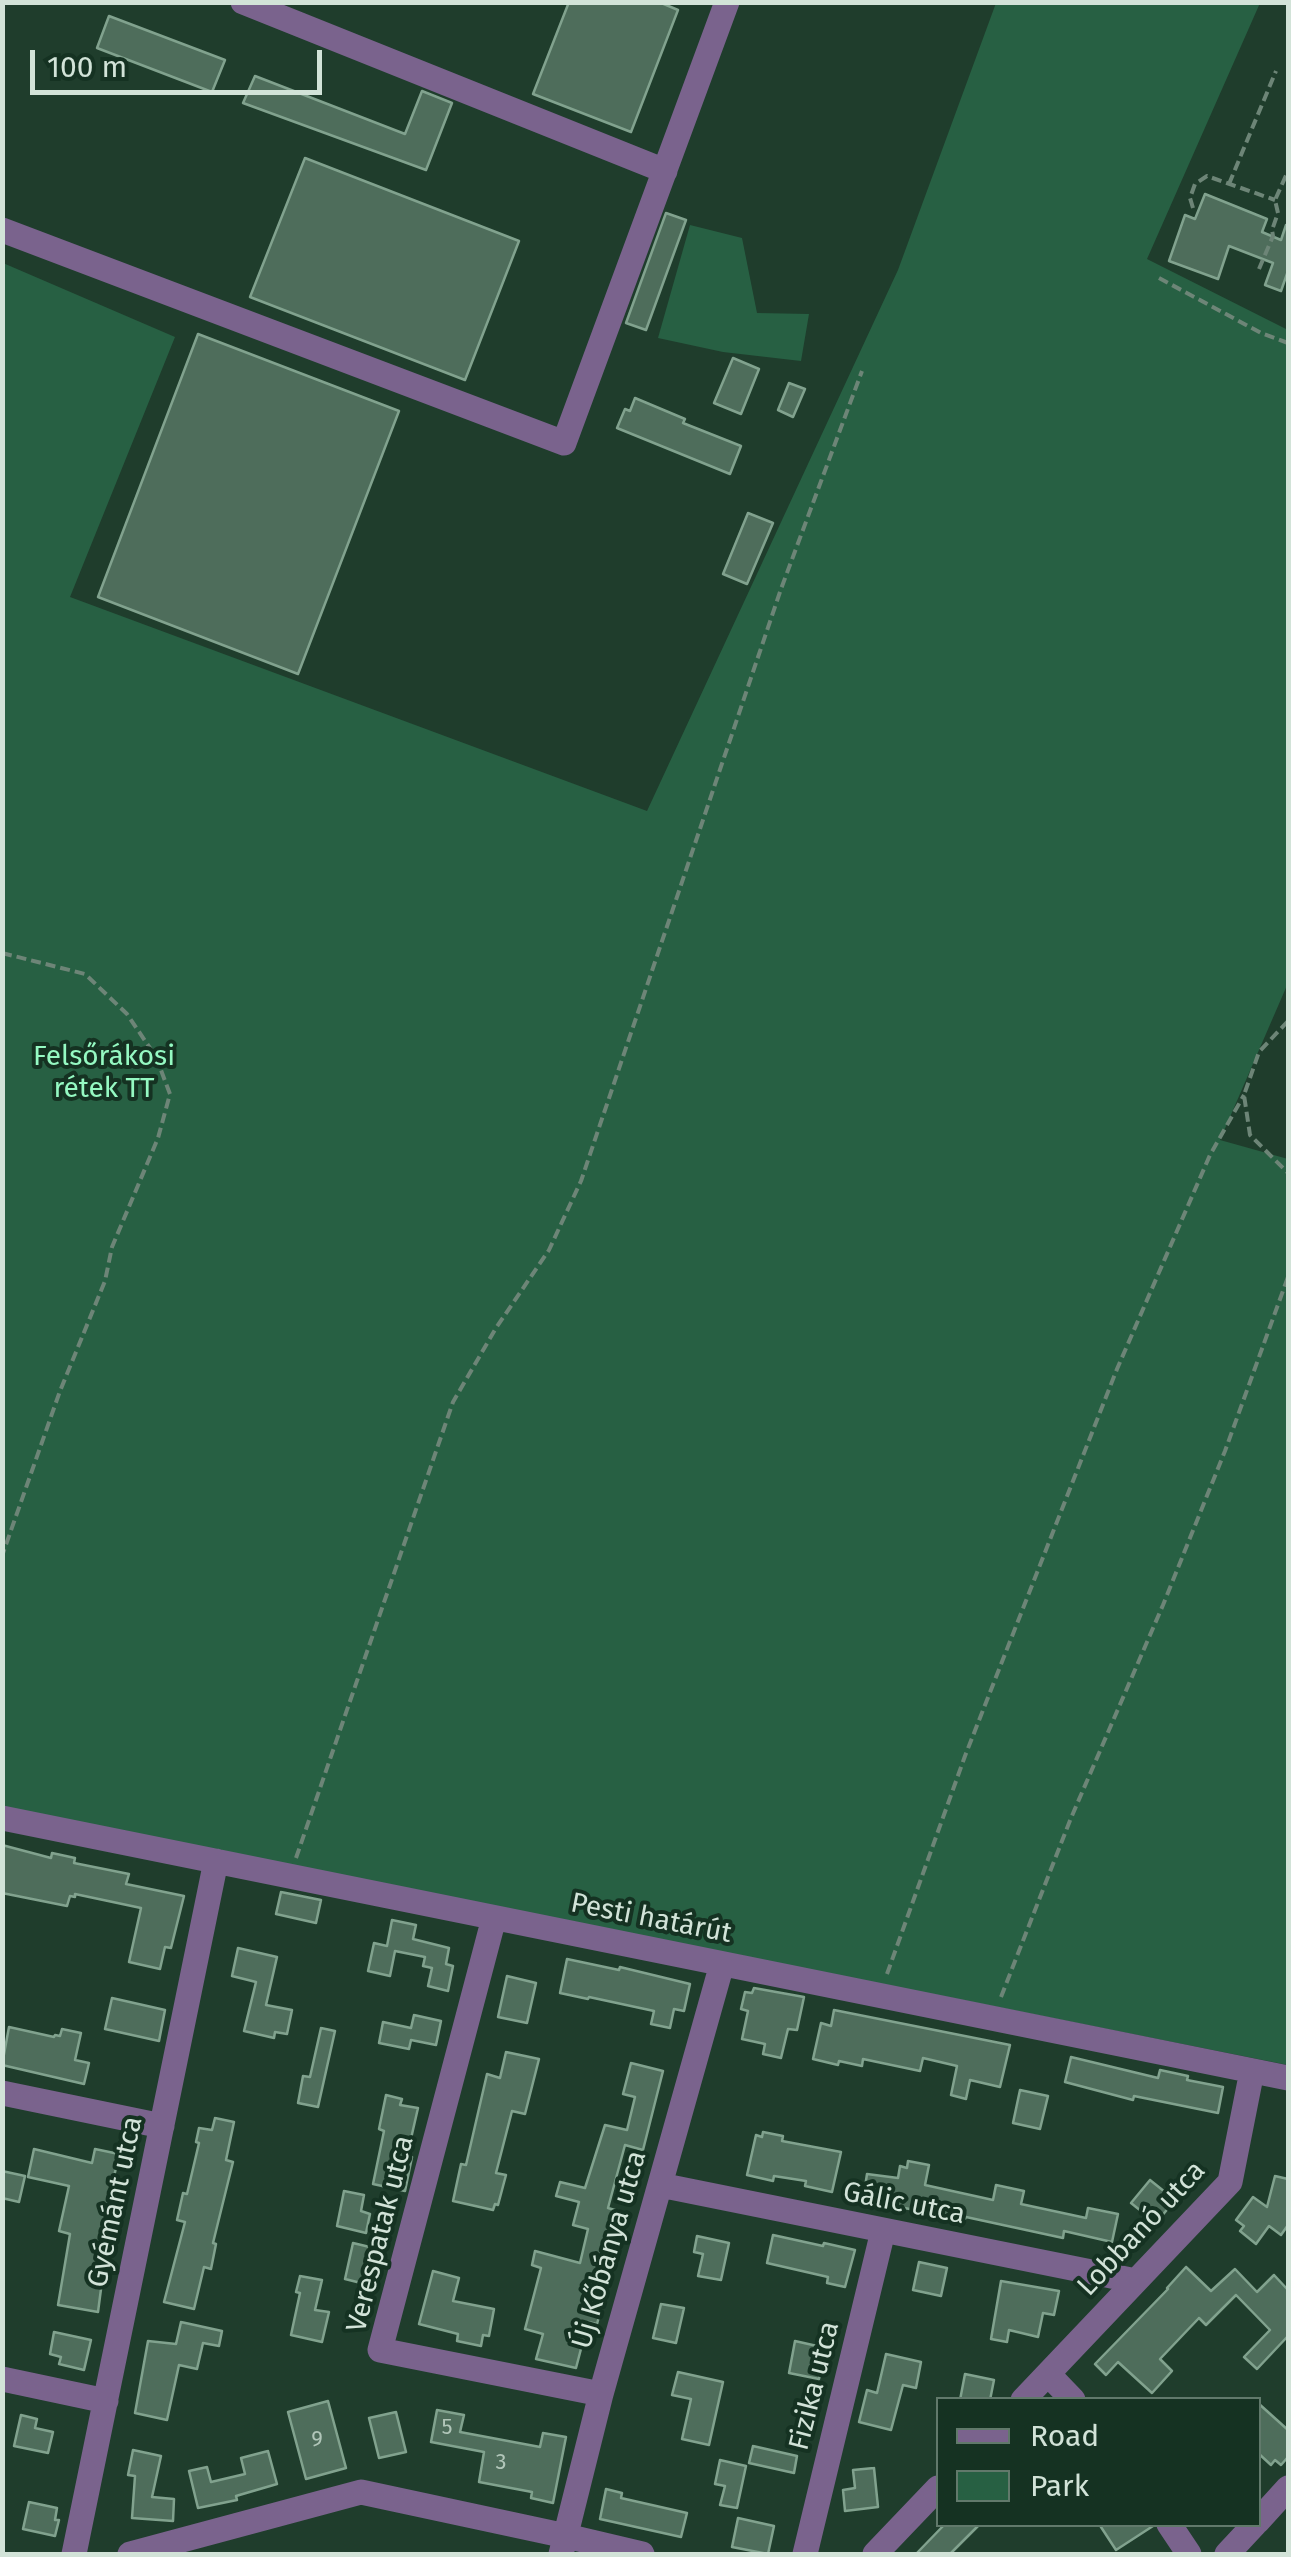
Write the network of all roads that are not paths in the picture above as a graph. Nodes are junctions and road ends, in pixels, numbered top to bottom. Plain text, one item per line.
1 (244, 2) edge
2 (727, 2) edge
3 (665, 171) junction
4 (2, 230) edge
5 (2, 1818) edge
6 (216, 1862) junction
7 (494, 1918) junction
8 (722, 1964) junction
9 (1252, 2071) junction
10 (1288, 2078) edge
11 (2, 2093) edge
12 (162, 2126) junction
13 (660, 2185) junction
14 (883, 2231) junction
15 (1136, 2280) junction
16 (1048, 2374) junction
17 (2, 2379) edge
18 (601, 2394) junction
19 (1026, 2397) edge
20 (1071, 2397) edge
21 (106, 2401) junction
22 (1288, 2488) edge
23 (936, 2490) edge
24 (1261, 2518) edge
25 (1171, 2527) edge
26 (1253, 2527) edge
27 (563, 2545) edge
28 (74, 2554) edge
29 (130, 2554) edge
30 (642, 2554) edge
31 (805, 2554) edge
32 (875, 2554) edge
33 (1190, 2554) edge
34 (1228, 2554) edge

1 - 3 street
2 - 3 street
3 - 4 street
5 - 6 street, Pesti határút
6 - 7 street, Pesti határút
6 - 12 street, Gyémánt utca
7 - 8 street, Pesti határút
7 - 18 street, Verespatak utca
8 - 9 street, Pesti határút
8 - 13 street, Új Kőbánya utca
9 - 10 street, Pesti határút
9 - 15 street, Lobbanó utca
11 - 12 street
12 - 21 street, Gyémánt utca
13 - 14 street, Gálic utca
13 - 18 street, Új Kőbánya utca
14 - 15 street, Gálic utca
14 - 31 street, Fizika utca
15 - 16 street, Lobbanó utca
16 - 19 street, Lobbanó utca
16 - 20 street
17 - 21 street
18 - 27 street, Új Kőbánya utca
21 - 28 street, Gyémánt utca
22 - 24 street
23 - 32 street
25 - 33 street
26 - 34 street
27 - 29 street
27 - 30 street

